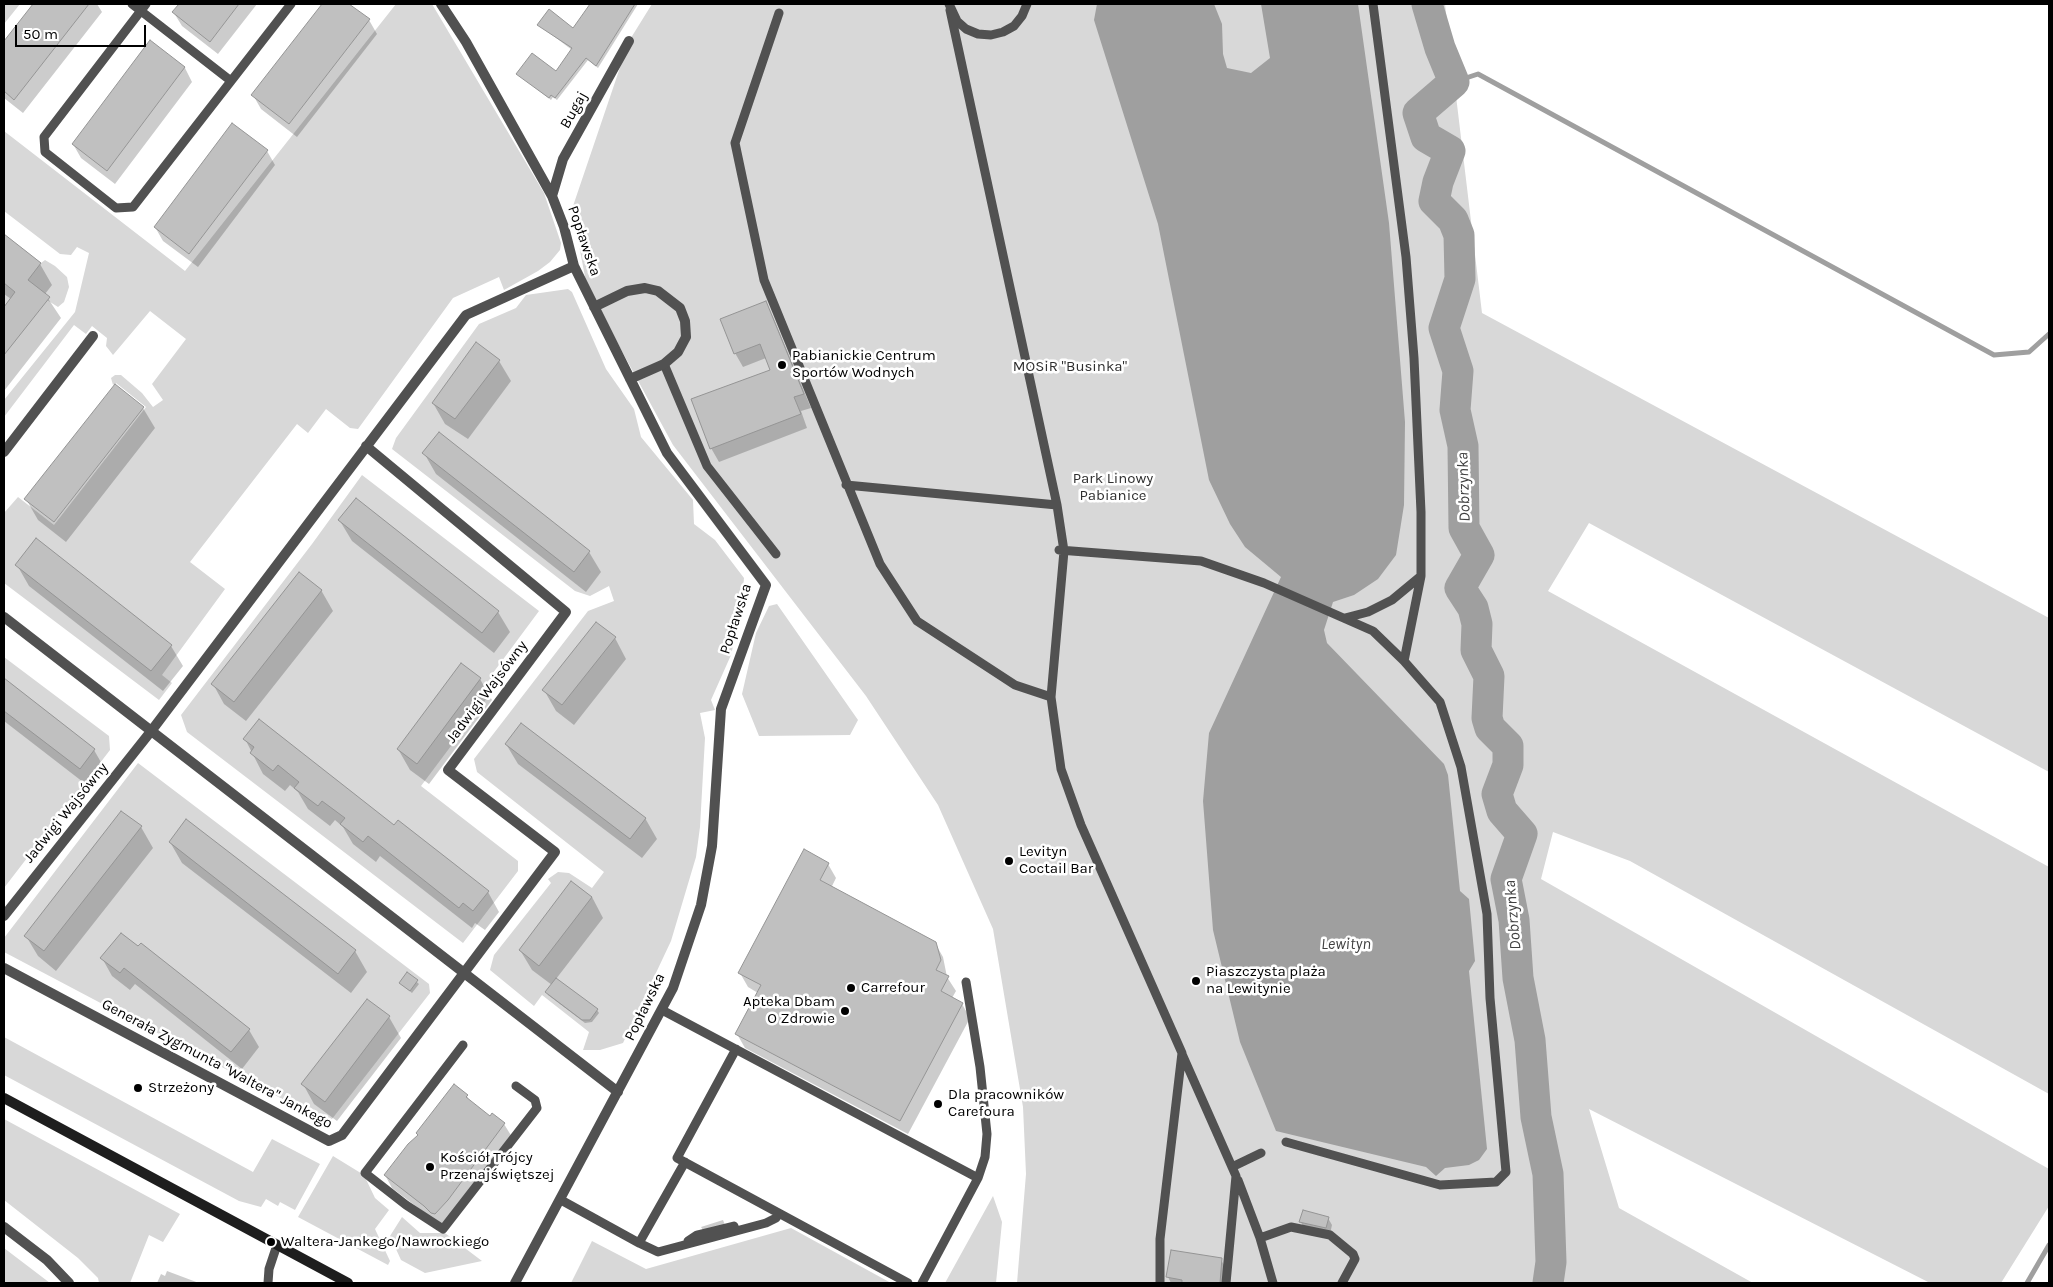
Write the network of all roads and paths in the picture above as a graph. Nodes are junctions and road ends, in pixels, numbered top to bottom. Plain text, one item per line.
1 (132, 4) edge
2 (291, 4) edge
3 (441, 4) edge
4 (1027, 4) edge
5 (1373, 4) edge
6 (144, 7) edge
7 (950, 7) edge
8 (779, 13) dead end
9 (630, 41) dead end
10 (231, 81) junction
11 (552, 196) junction
12 (574, 266) junction
13 (594, 307) junction
14 (93, 336) dead end
15 (664, 364) junction
16 (630, 379) junction
17 (366, 446) junction
18 (4, 452) edge
19 (846, 485) junction
20 (1056, 505) junction
21 (1061, 550) junction
22 (776, 554) dead end
23 (1421, 576) junction
24 (4, 617) edge
25 (1345, 618) junction
26 (1404, 661) junction
27 (1051, 698) junction
28 (152, 730) junction
29 (4, 916) edge
30 (4, 968) edge
31 (464, 972) junction
32 (966, 982) dead end
33 (662, 1010) junction
34 (463, 1045) dead end
35 (736, 1049) junction
36 (1182, 1053) junction
37 (516, 1086) dead end
38 (618, 1092) junction
39 (4, 1098) edge
40 (1286, 1142) dead end
41 (1261, 1153) dead end
42 (685, 1162) junction
43 (1232, 1167) junction
44 (1236, 1176) junction
45 (978, 1178) junction
46 (561, 1200) junction
47 (779, 1213) junction
48 (4, 1227) edge
49 (1260, 1238) junction
50 (639, 1244) junction
51 (277, 1246) junction
52 (69, 1283) edge
53 (268, 1283) edge
54 (348, 1283) edge
55 (515, 1283) edge
56 (908, 1283) edge
57 (922, 1283) edge
58 (1160, 1283) edge
59 (1226, 1283) edge
60 (1274, 1283) edge
61 (1342, 1283) edge

1 - 6 lane
2 - 10 lane
3 - 11 street, Popławska
4 - 7 lane
5 - 23 lane
6 - 10 lane
6 - 10 lane
7 - 20 lane
8 - 19 lane
9 - 11 street, Bugaj
11 - 12 street, Popławska
12 - 13 street, Popławska
12 - 17 street, Jadwigi Wajsówny
13 - 15 street
13 - 16 street, Popławska
14 - 18 street
15 - 16 street
15 - 22 lane
16 - 33 street, Popławska
17 - 28 street, Jadwigi Wajsówny
17 - 31 street, Jadwigi Wajsówny
19 - 20 lane
19 - 27 lane
20 - 21 lane
21 - 25 lane
21 - 27 lane
23 - 25 lane
23 - 26 lane
24 - 28 street
25 - 26 lane
26 - 40 lane
27 - 36 lane
28 - 29 street, Jadwigi Wajsówny
28 - 31 street
30 - 31 street, Generała Zygmunta "Waltera" Jankego
31 - 38 street
32 - 45 lane
33 - 35 lane
33 - 38 street, Popławska
34 - 37 lane
35 - 42 lane
35 - 45 lane
36 - 43 lane
36 - 58 lane
38 - 46 street, Popławska
39 - 51 street
41 - 43 lane
42 - 47 lane
42 - 50 lane
43 - 44 lane
44 - 49 lane
44 - 59 lane
45 - 57 lane
46 - 50 lane
46 - 55 street, Popławska
47 - 50 lane
47 - 56 lane
48 - 52 street
49 - 60 lane
49 - 61 lane
51 - 53 lane
51 - 54 street

